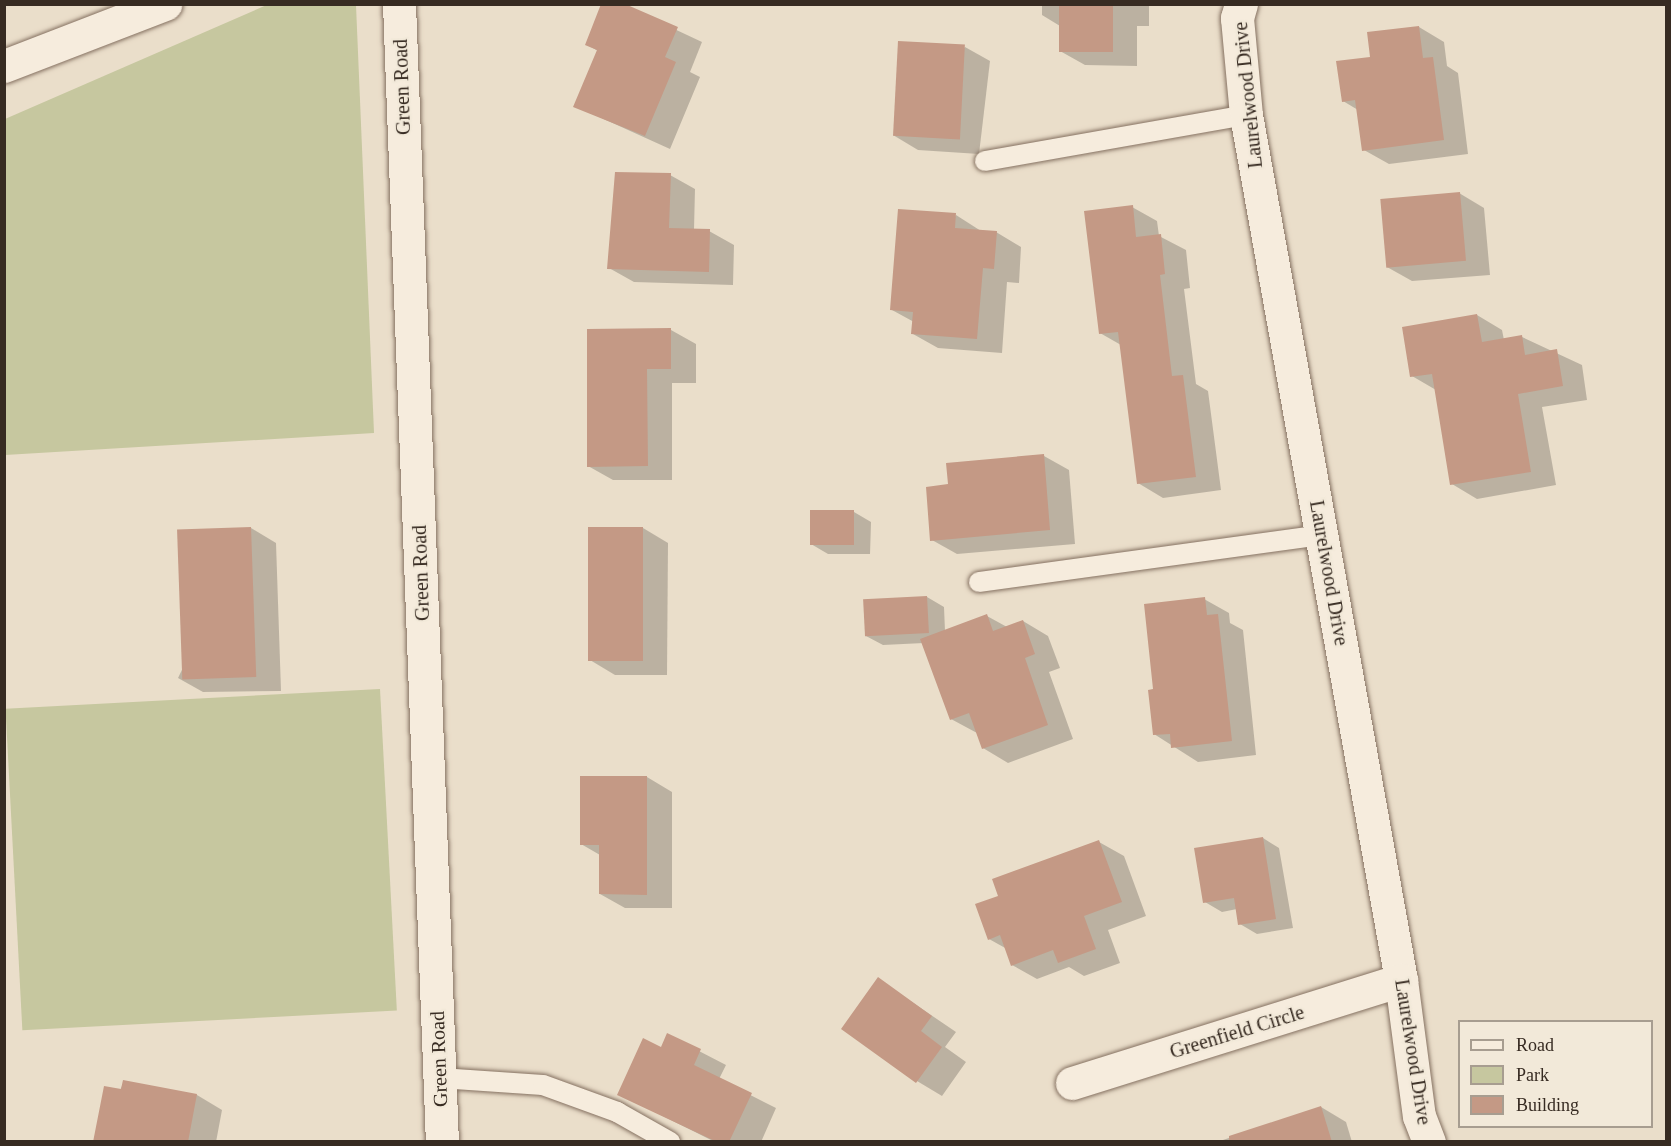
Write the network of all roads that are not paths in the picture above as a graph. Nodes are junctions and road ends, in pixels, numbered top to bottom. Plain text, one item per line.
1 (165, 4) edge
2 (399, 4) edge
3 (1241, 4) edge
4 (4, 66) edge
5 (1246, 115) junction
6 (985, 161) dead end
7 (1323, 535) junction
8 (979, 582) dead end
9 (1401, 980) junction
10 (440, 1078) junction
11 (1072, 1083) dead end
12 (442, 1142) edge
13 (670, 1142) edge
14 (1429, 1142) edge

1 - 4 street
2 - 10 street, Green Road
3 - 5 street, Laurelwood Drive
5 - 6 lane
5 - 7 street, Laurelwood Drive
7 - 8 lane
7 - 9 street, Laurelwood Drive
9 - 11 street, Greenfield Circle
9 - 14 street, Laurelwood Drive
10 - 12 street, Green Road
10 - 13 lane

